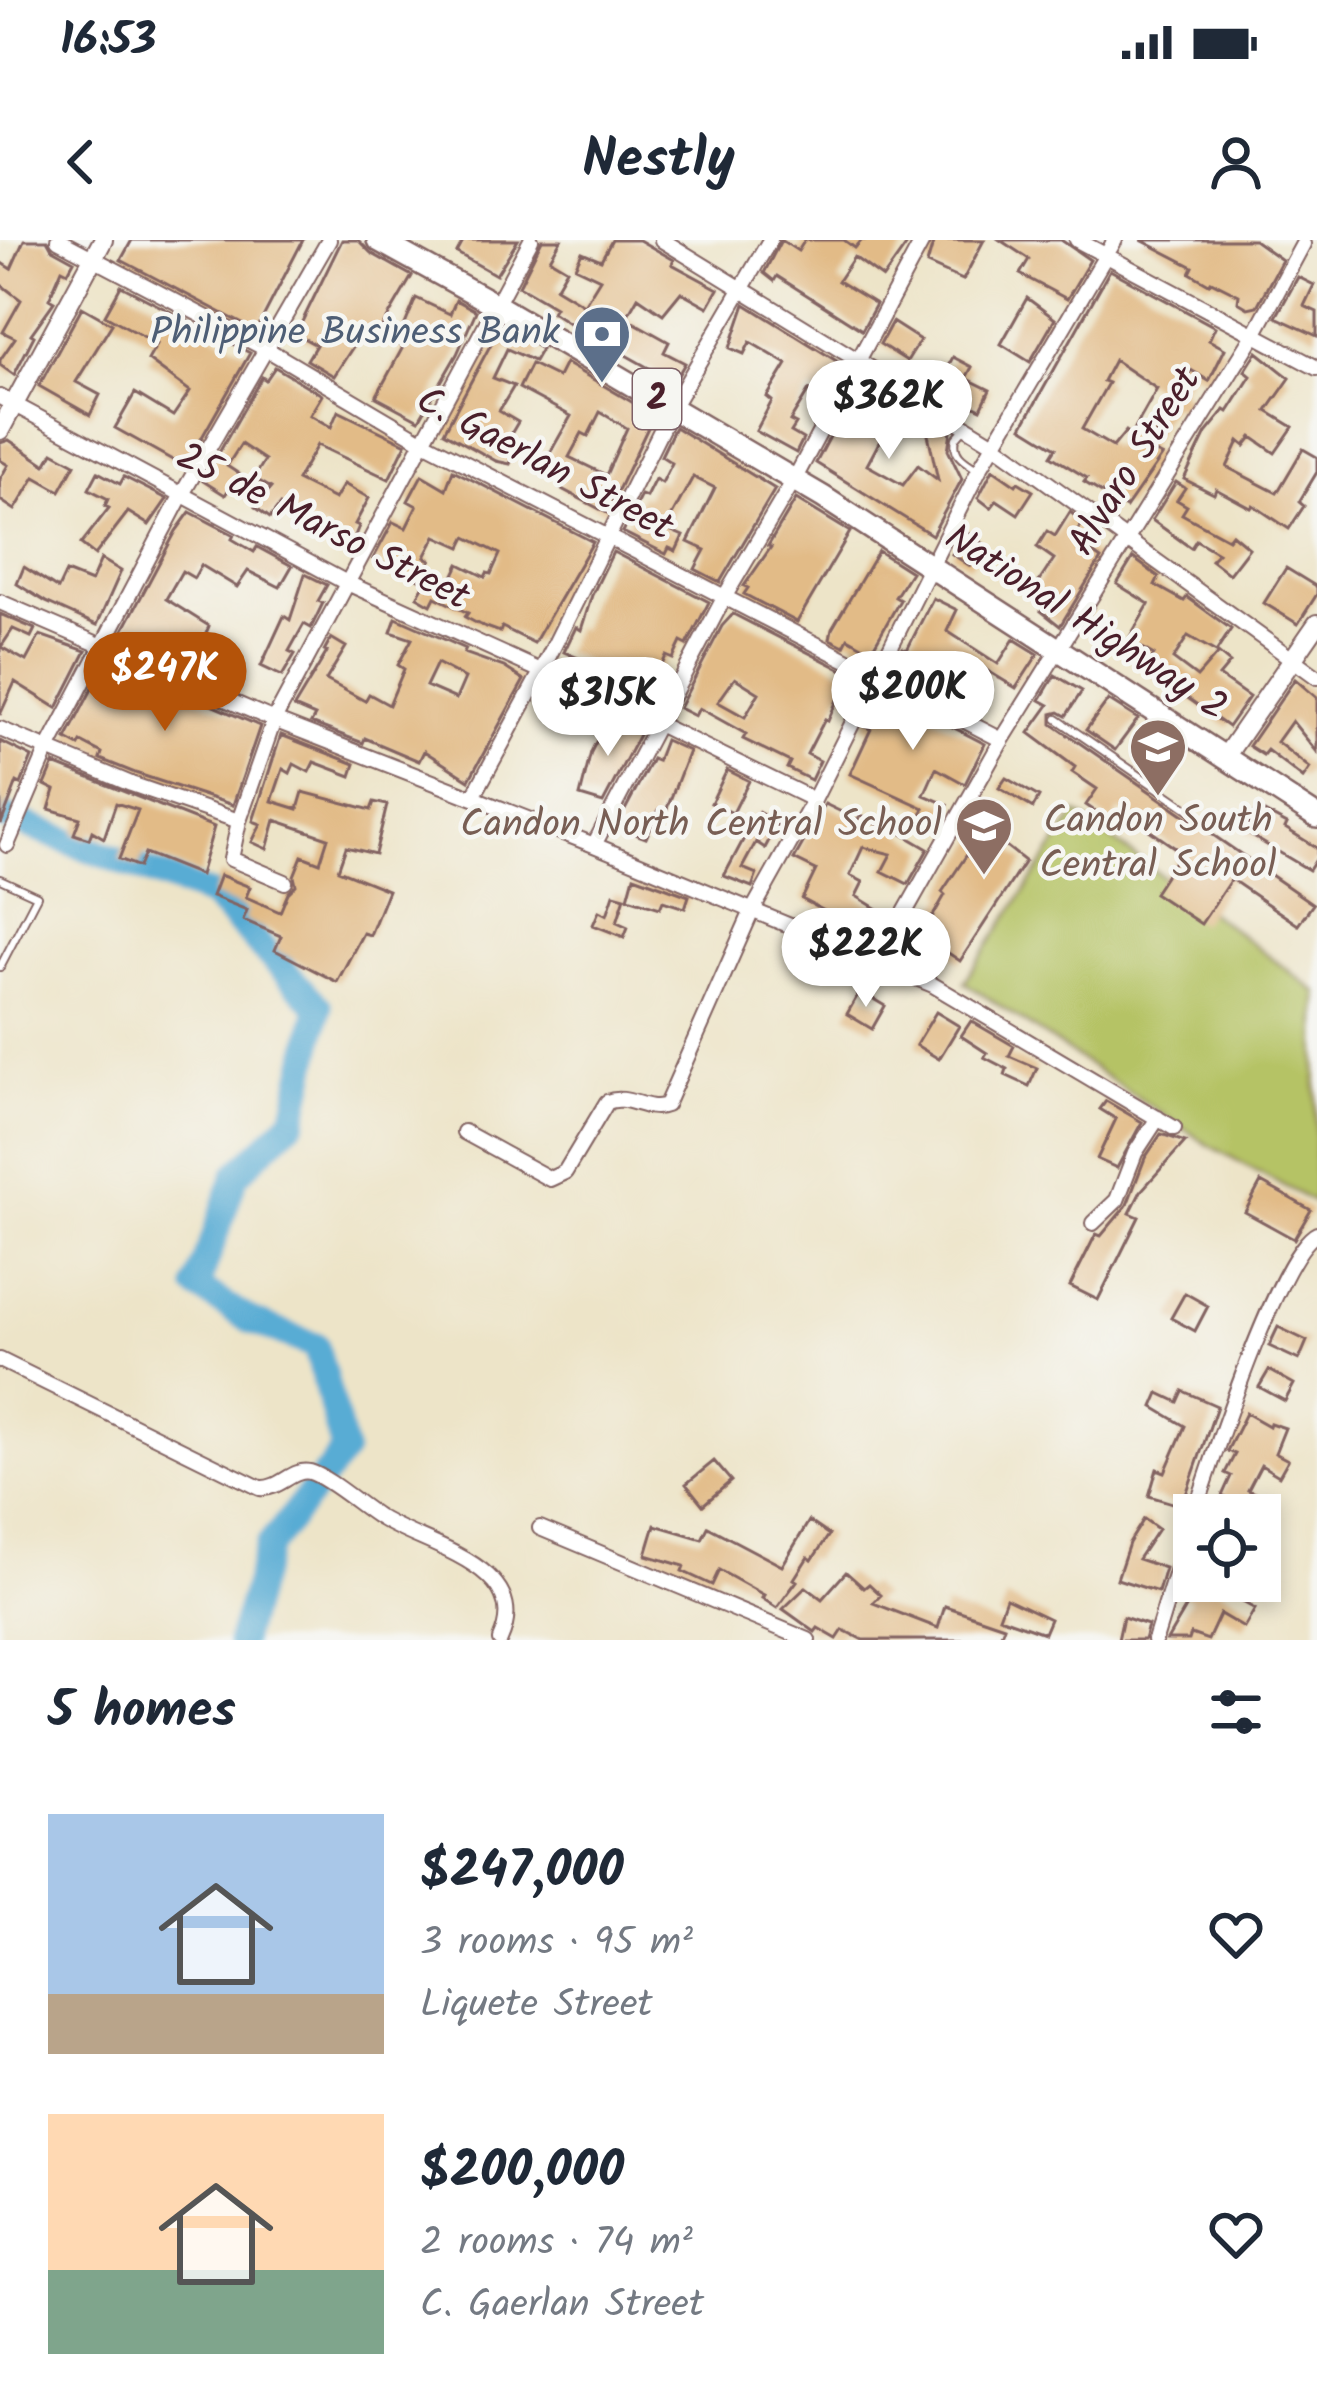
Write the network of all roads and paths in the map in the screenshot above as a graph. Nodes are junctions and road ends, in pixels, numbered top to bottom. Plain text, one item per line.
1 (58, 240) edge
2 (329, 240) edge
3 (378, 240) edge
4 (531, 240) edge
5 (662, 240) edge
6 (770, 240) edge
7 (923, 240) edge
8 (1078, 240) edge
9 (1114, 240) edge
10 (1306, 245) edge
11 (98, 249) edge
12 (1106, 255) junction
13 (742, 290) junction
14 (496, 304) junction
15 (1254, 335) junction
16 (268, 350) junction
17 (857, 359) junction
18 (1317, 368) edge
19 (7, 400) edge
20 (672, 408) junction
21 (965, 428) junction
22 (0, 430) edge
23 (422, 441) junction
24 (994, 444) junction
25 (979, 470) junction
26 (794, 480) junction
27 (181, 496) junction
28 (607, 536) junction
29 (1127, 539) junction
30 (931, 568) junction
31 (345, 582) junction
32 (725, 596) junction
33 (0, 602) edge
34 (1317, 624) edge
35 (104, 644) junction
36 (1059, 646) junction
37 (1294, 661) junction
38 (541, 672) junction
39 (876, 675) junction
40 (1317, 677) edge
41 (1057, 719) dead end
42 (274, 720) junction
43 (660, 725) junction
44 (0, 729) edge
45 (1190, 733) junction
46 (1002, 740) junction
47 (47, 751) junction
48 (1225, 757) junction
49 (1158, 785) junction
50 (473, 797) junction
51 (814, 800) junction
52 (1197, 815) dead end
53 (1317, 817) edge
54 (239, 821) junction
55 (594, 845) junction
56 (4, 851) edge
57 (0, 879) edge
58 (285, 882) dead end
59 (751, 913) junction
60 (877, 962) junction
61 (0, 967) edge
62 (1158, 1118) junction
63 (1174, 1128) dead end
64 (464, 1132) dead end
65 (1093, 1223) dead end
66 (1317, 1234) edge
67 (0, 1360) edge
68 (540, 1528) dead end
69 (500, 1640) edge
70 (808, 1640) edge
71 (1155, 1640) edge

1 - 11 street, C. Gaerlan Street
2 - 16 street
3 - 14 main road, National Highway 2 / 2
4 - 14 street
5 - 13 street
6 - 13 street
7 - 17 street
8 - 12 street
9 - 12 street
10 - 15 street, Alvaro Street
11 - 16 street, C. Gaerlan Street
11 - 19 street
12 - 15 street
12 - 24 street
13 - 17 street
13 - 20 street
14 - 20 main road, National Highway 2 / 2
14 - 23 street
15 - 18 street
15 - 29 street, Alvaro Street
16 - 23 street, C. Gaerlan Street
16 - 27 street
17 - 21 street
17 - 26 street
19 - 22 street
19 - 27 street, 25 de Marso Street
20 - 26 main road, National Highway 2 / 2
20 - 28 street
21 - 24 street
21 - 25 lane
23 - 28 street, C. Gaerlan Street
23 - 31 street
24 - 25 street
24 - 29 street
25 - 30 street
26 - 30 main road, National Highway 2 / 2
26 - 32 street
27 - 31 street, 25 de Marso Street
27 - 35 street
28 - 32 street, C. Gaerlan Street
28 - 38 street
29 - 36 street, Alvaro Street
29 - 37 street
30 - 36 main road, National Highway 2 / 2
30 - 39 street
31 - 38 street, 25 de Marso Street
31 - 42 street
32 - 39 street, C. Gaerlan Street
32 - 43 street
33 - 35 street
34 - 37 street
35 - 42 street
35 - 47 street
36 - 45 main road, National Highway 2 / 2
36 - 46 street, Alvaro Street
37 - 40 street
37 - 48 street
38 - 43 street, 25 de Marso Street
38 - 50 street
39 - 46 street, C. Gaerlan Street
39 - 51 street
41 - 49 lane
42 - 50 street
42 - 54 street
43 - 51 street, 25 de Marso Street
43 - 55 street
44 - 47 street
45 - 48 main road, National Highway 2 / 2
45 - 49 lane
46 - 60 street, Alvaro Street
47 - 54 street
47 - 56 street
48 - 53 main road, National Highway 2 / 2
49 - 52 lane
50 - 55 street
51 - 59 street
54 - 58 street
55 - 59 street
57 - 61 lane
59 - 60 street
59 - 64 street
60 - 62 street
62 - 63 street
62 - 65 street
66 - 71 street
67 - 69 street
68 - 70 street

